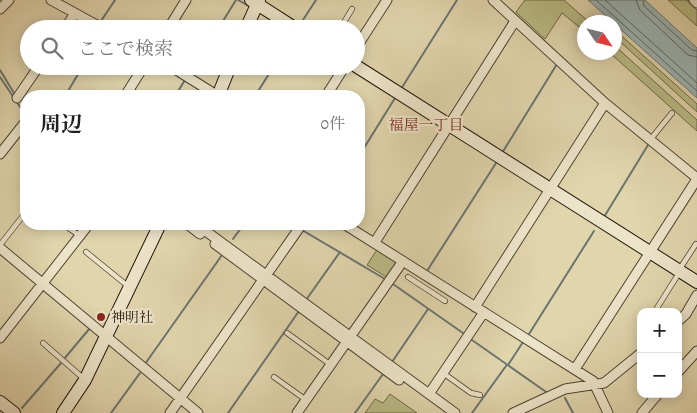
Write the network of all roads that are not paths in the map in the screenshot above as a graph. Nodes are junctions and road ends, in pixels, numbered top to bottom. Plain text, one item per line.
1 (9, 0) edge
2 (52, 0) edge
3 (186, 0) edge
4 (387, 0) edge
5 (493, 0) edge
6 (694, 0) edge
7 (256, 1) edge
8 (697, 3) edge
9 (0, 9) edge
10 (352, 9) dead end
11 (75, 13) junction
12 (71, 20) edge
13 (88, 20) edge
14 (174, 20) edge
15 (249, 20) edge
16 (283, 20) edge
17 (345, 20) edge
18 (515, 20) junction
19 (365, 34) edge
20 (365, 72) edge
21 (33, 75) edge
22 (138, 75) edge
23 (184, 75) edge
24 (226, 75) edge
25 (339, 75) edge
26 (22, 90) edge
27 (129, 90) edge
28 (208, 90) edge
29 (220, 90) edge
30 (330, 90) edge
31 (20, 94) edge
32 (17, 98) dead end
33 (605, 103) junction
34 (672, 113) dead end
35 (449, 125) junction
36 (20, 129) edge
37 (650, 140) junction
38 (0, 154) edge
39 (697, 178) edge
40 (550, 189) junction
41 (20, 220) edge
42 (72, 230) edge
43 (84, 230) edge
44 (157, 230) edge
45 (196, 230) edge
46 (204, 230) edge
47 (298, 230) edge
48 (354, 230) edge
49 (80, 236) junction
50 (375, 242) junction
51 (696, 244) edge
52 (0, 247) edge
53 (86, 252) dead end
54 (651, 253) junction
55 (403, 261) junction
56 (679, 271) junction
57 (408, 277) dead end
58 (428, 277) junction
59 (264, 278) junction
60 (697, 282) edge
61 (42, 284) junction
62 (422, 286) junction
63 (130, 288) junction
64 (697, 295) edge
65 (445, 301) dead end
66 (476, 307) junction
67 (657, 308) dead end
68 (484, 312) junction
69 (682, 317) edge
70 (287, 333) dead end
71 (106, 337) junction
72 (0, 338) edge
73 (349, 340) junction
74 (42, 343) dead end
75 (697, 351) edge
76 (637, 357) edge
77 (331, 365) junction
78 (682, 368) edge
79 (575, 370) junction
80 (443, 373) junction
81 (274, 377) dead end
82 (85, 380) junction
83 (595, 385) junction
84 (429, 394) junction
85 (480, 395) dead end
86 (180, 398) junction
87 (655, 398) edge
88 (306, 400) junction
89 (0, 402) edge
90 (14, 413) edge
91 (63, 413) edge
92 (170, 413) edge
93 (198, 413) edge
94 (297, 413) edge
95 (444, 413) edge
96 (455, 413) edge
97 (513, 413) edge
98 (608, 413) edge
99 (642, 413) edge

1 - 9 street
2 - 11 street
3 - 14 street
4 - 19 street
5 - 18 street
6 - 8 street
7 - 15 street
7 - 16 street
10 - 17 lane
11 - 12 street
11 - 13 street
18 - 33 street
18 - 35 street
20 - 35 street
21 - 26 street
22 - 27 street
23 - 28 street
24 - 29 street
25 - 30 street
31 - 32 street
33 - 37 street
33 - 40 street
34 - 37 lane
35 - 40 street
35 - 50 street
36 - 38 street
37 - 39 street
39 - 54 street
40 - 54 street
40 - 66 street
41 - 52 lane
42 - 49 lane
43 - 49 street
44 - 63 street
45 - 59 street
46 - 59 street
47 - 59 street
48 - 50 street
49 - 61 street
50 - 55 street
51 - 56 lane
52 - 61 street
53 - 63 lane
54 - 56 street
54 - 79 street
55 - 58 street
55 - 73 street
56 - 60 street
56 - 67 lane
57 - 62 lane
58 - 62 lane
58 - 66 street
59 - 73 street
59 - 86 street
61 - 71 street
61 - 72 street
62 - 65 lane
63 - 71 street
64 - 69 street
66 - 68 street
68 - 79 street
68 - 80 street
70 - 77 lane
71 - 82 street
71 - 86 street
73 - 77 street
73 - 84 street
73 - 95 street
74 - 82 lane
75 - 78 street
76 - 83 street
77 - 88 street
79 - 83 street
80 - 84 street
80 - 85 lane
81 - 88 lane
82 - 91 street
83 - 97 street
83 - 98 street
84 - 96 street
86 - 92 street
86 - 93 street
87 - 99 street
88 - 94 street
89 - 90 street

